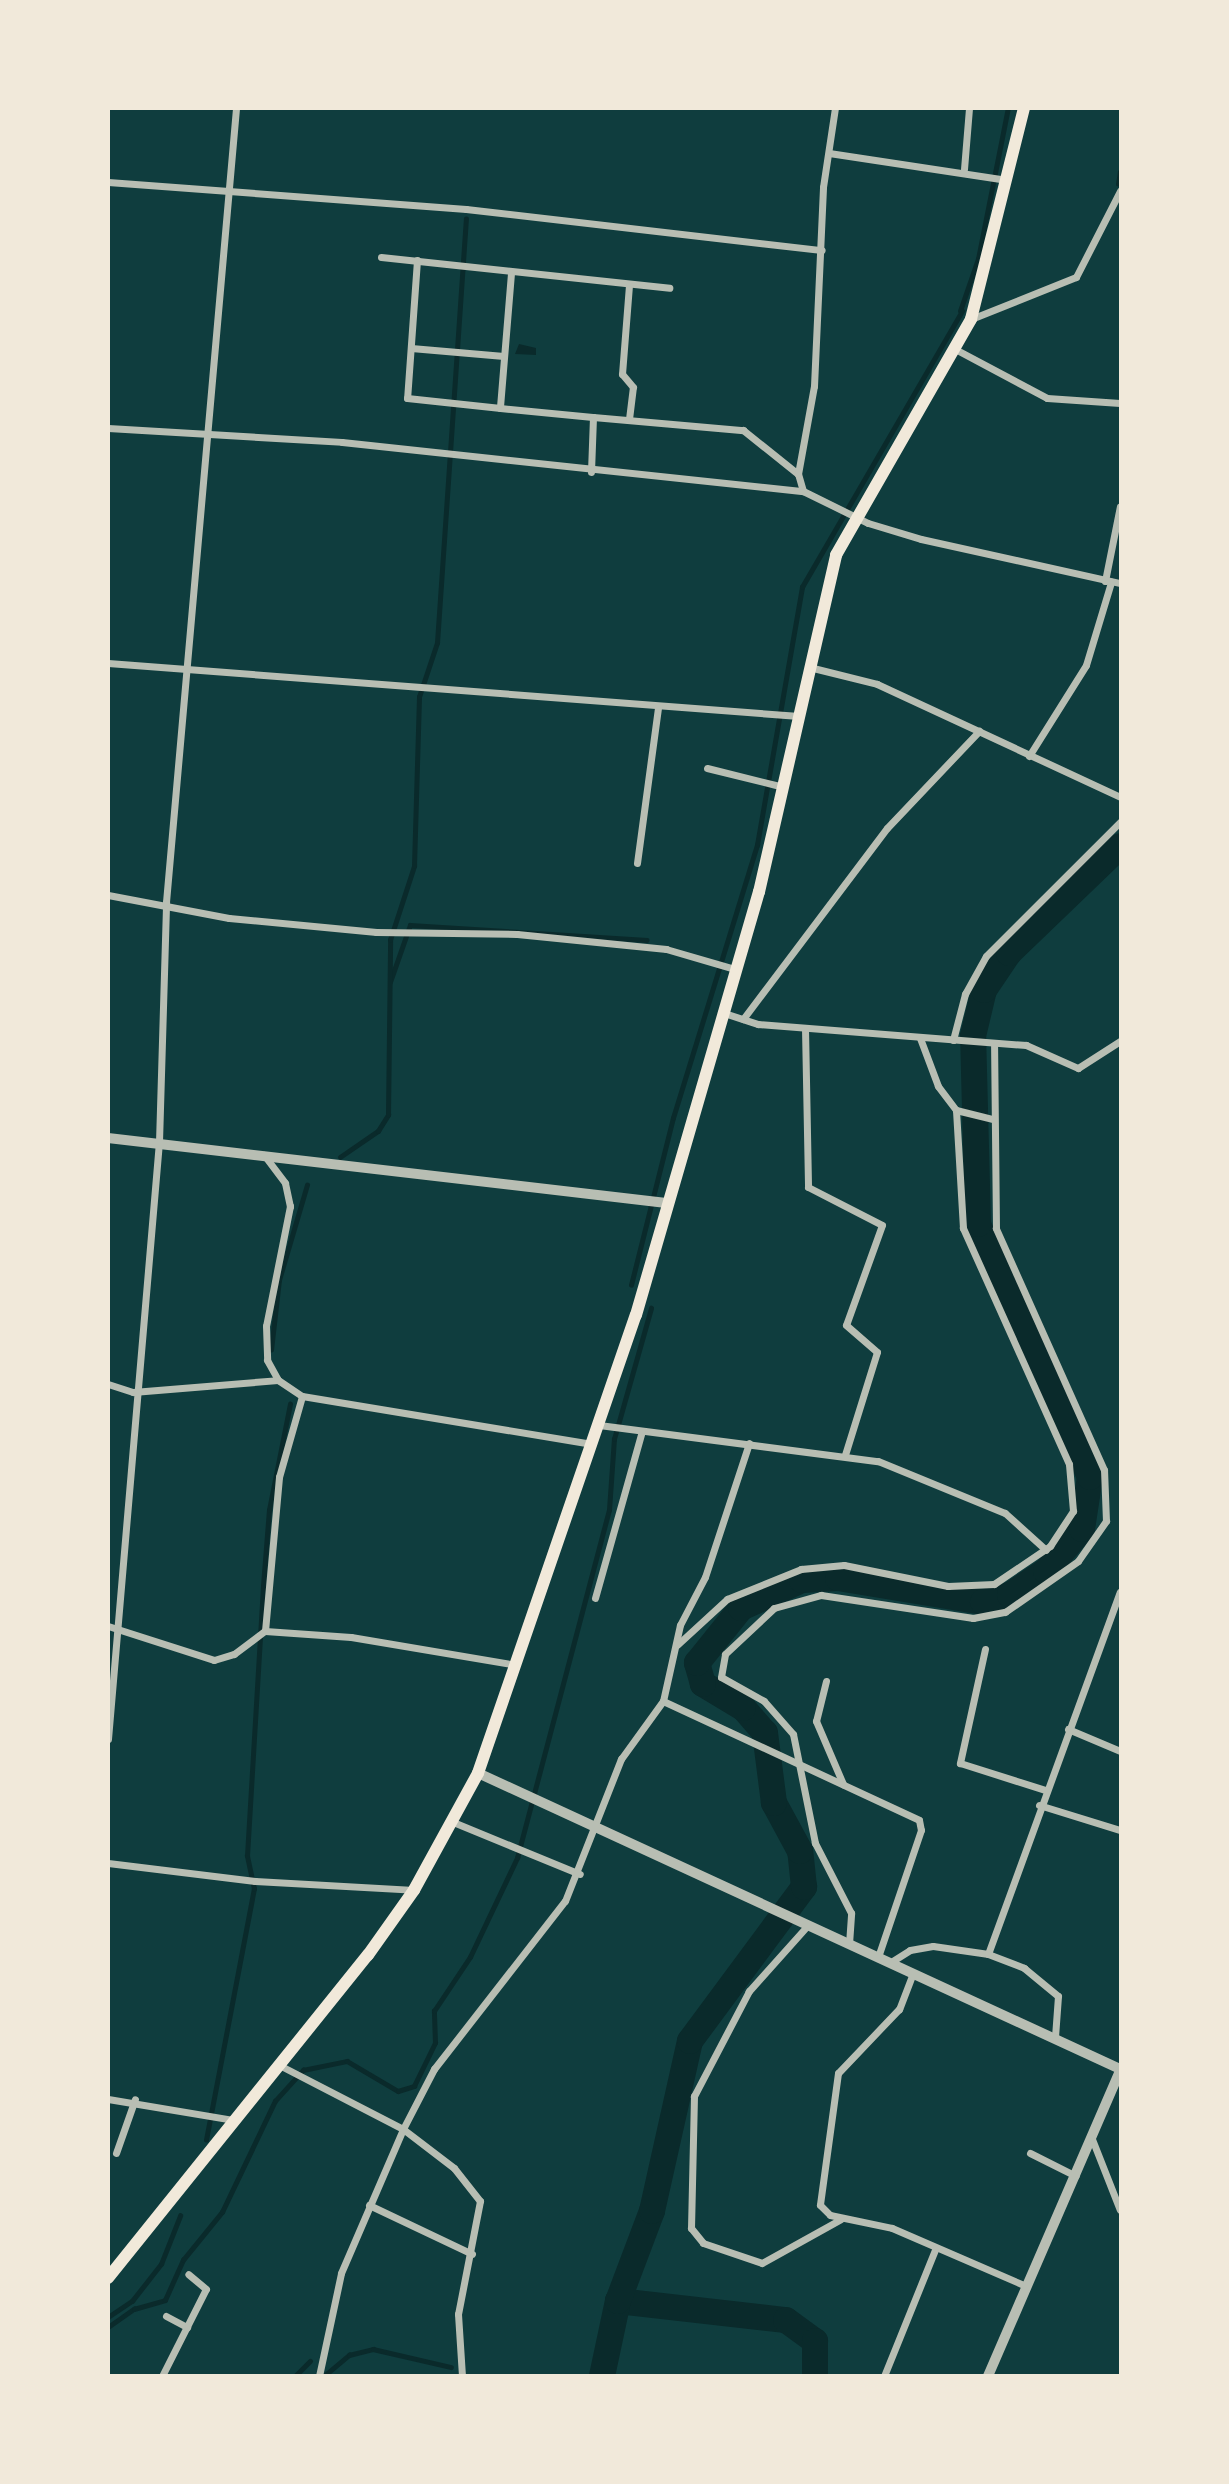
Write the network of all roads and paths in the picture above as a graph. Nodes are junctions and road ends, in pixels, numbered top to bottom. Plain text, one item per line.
1 (236, 108) edge
2 (835, 108) edge
3 (969, 108) edge
4 (1024, 108) edge
5 (829, 153) junction
6 (964, 169) junction
7 (1007, 180) junction
8 (108, 182) edge
9 (1121, 191) edge
10 (228, 192) junction
11 (822, 250) junction
12 (381, 257) dead end
13 (417, 260) junction
14 (511, 273) junction
15 (629, 285) junction
16 (669, 288) dead end
17 (971, 319) junction
18 (411, 348) junction
19 (955, 349) junction
20 (504, 356) junction
21 (1121, 403) edge
22 (500, 408) junction
23 (593, 418) junction
24 (629, 419) junction
25 (108, 428) edge
26 (204, 435) junction
27 (591, 472) junction
28 (797, 474) junction
29 (803, 491) junction
30 (1121, 506) edge
31 (854, 517) junction
32 (1108, 581) junction
33 (1121, 583) edge
34 (108, 663) edge
35 (185, 665) junction
36 (808, 667) junction
37 (658, 707) junction
38 (799, 716) junction
39 (979, 731) junction
40 (1029, 756) junction
41 (707, 768) dead end
42 (784, 787) junction
43 (1121, 797) edge
44 (1121, 822) edge
45 (637, 863) dead end
46 (108, 895) edge
47 (166, 902) junction
48 (735, 969) junction
49 (721, 1012) junction
50 (744, 1019) junction
51 (805, 1028) junction
52 (920, 1038) junction
53 (956, 1040) junction
54 (1121, 1041) edge
55 (990, 1043) junction
56 (958, 1111) junction
57 (988, 1119) junction
58 (108, 1138) edge
59 (159, 1142) junction
60 (264, 1155) junction
61 (655, 1201) junction
62 (278, 1380) junction
63 (108, 1384) edge
64 (133, 1392) junction
65 (302, 1396) junction
66 (599, 1425) junction
67 (642, 1431) junction
68 (750, 1443) junction
69 (592, 1444) junction
70 (845, 1455) junction
71 (1046, 1550) junction
72 (1121, 1592) edge
73 (595, 1598) dead end
74 (111, 1626) edge
75 (265, 1630) junction
76 (985, 1649) dead end
77 (672, 1651) junction
78 (517, 1665) junction
79 (826, 1681) dead end
80 (663, 1701) junction
81 (1068, 1729) junction
82 (108, 1739) edge
83 (1121, 1751) edge
84 (800, 1764) junction
85 (478, 1773) junction
86 (844, 1785) junction
87 (1045, 1790) junction
88 (1039, 1805) junction
89 (453, 1822) junction
90 (597, 1828) junction
91 (1121, 1830) edge
92 (108, 1863) edge
93 (580, 1874) junction
94 (414, 1889) junction
95 (805, 1924) junction
96 (849, 1944) junction
97 (988, 1954) junction
98 (878, 1957) junction
99 (891, 1962) junction
100 (913, 1973) junction
101 (1055, 2037) junction
102 (281, 2066) junction
103 (1121, 2070) edge
104 (108, 2099) edge
105 (135, 2099) junction
106 (234, 2120) junction
107 (403, 2129) junction
108 (1092, 2139) junction
109 (1030, 2152) dead end
110 (117, 2153) dead end
111 (1076, 2176) junction
112 (369, 2205) junction
113 (1121, 2210) edge
114 (841, 2218) junction
115 (935, 2250) junction
116 (472, 2254) junction
117 (188, 2274) dead end
118 (108, 2278) edge
119 (1026, 2286) junction
120 (166, 2316) dead end
121 (187, 2327) junction
122 (163, 2373) edge
123 (173, 2375) edge
124 (319, 2375) edge
125 (462, 2375) edge
126 (884, 2375) edge
127 (988, 2375) edge

1 - 10 street
2 - 5 street
3 - 6 street
4 - 7 main road
5 - 6 street
5 - 11 street
6 - 7 street
7 - 17 main road
8 - 10 street
9 - 17 street
10 - 11 street
10 - 26 street
11 - 28 street
12 - 13 street
13 - 14 street
13 - 18 street
14 - 15 street
14 - 20 street
15 - 16 street
15 - 24 street
17 - 19 main road
18 - 20 street
18 - 22 street
19 - 21 street
19 - 31 main road
20 - 22 street
22 - 23 street
23 - 24 street
23 - 27 street
24 - 28 street
25 - 26 street
26 - 27 street
26 - 35 street
27 - 29 street
28 - 29 street
29 - 31 street
30 - 32 street
31 - 32 street
31 - 36 main road
32 - 33 street
32 - 40 street
34 - 35 street
35 - 37 street
35 - 47 street
36 - 38 main road
36 - 39 street
37 - 38 street
37 - 45 street
38 - 42 main road
39 - 40 street
39 - 50 street
40 - 43 street
41 - 42 street
42 - 48 main road
44 - 53 street
46 - 47 street
47 - 48 street
47 - 59 street
48 - 49 main road
49 - 50 street
49 - 61 main road
50 - 51 street
51 - 52 street
51 - 70 street
52 - 53 street
52 - 56 street
53 - 55 street
54 - 55 street
55 - 57 street
56 - 57 street
56 - 71 street
57 - 84 street
58 - 59 street
59 - 60 street
59 - 64 street
60 - 61 street
60 - 62 street
61 - 66 main road
62 - 64 street
62 - 65 street
63 - 64 street
64 - 74 street
65 - 69 street
65 - 75 street
66 - 67 street
66 - 69 main road
67 - 68 street
67 - 73 street
68 - 70 street
68 - 77 street
69 - 78 main road
70 - 71 street
71 - 77 street
72 - 81 street
74 - 75 street
74 - 82 street
75 - 78 street
76 - 87 street
77 - 80 street
78 - 85 main road
79 - 86 street
80 - 84 street
80 - 90 street
81 - 83 street
81 - 87 street
84 - 86 street
84 - 96 street
85 - 89 main road
85 - 90 street
86 - 98 street
87 - 88 street
88 - 91 street
88 - 97 street
89 - 93 street
89 - 94 main road
90 - 93 street
90 - 95 street
92 - 94 street
93 - 107 street
94 - 102 main road
95 - 96 street
95 - 114 street
96 - 98 street
97 - 99 street
97 - 101 street
98 - 99 street
99 - 100 street
100 - 101 street
100 - 114 street
101 - 103 street
102 - 106 main road
102 - 107 street
103 - 108 street
104 - 105 street
105 - 106 street
105 - 110 street
106 - 118 main road
107 - 112 street
107 - 116 street
108 - 111 street
108 - 113 street
109 - 111 street
111 - 119 street
112 - 116 street
112 - 124 street
114 - 115 street
115 - 119 street
115 - 126 street
116 - 125 street
117 - 121 street
119 - 127 street
120 - 121 street
121 - 122 street
122 - 123 street

